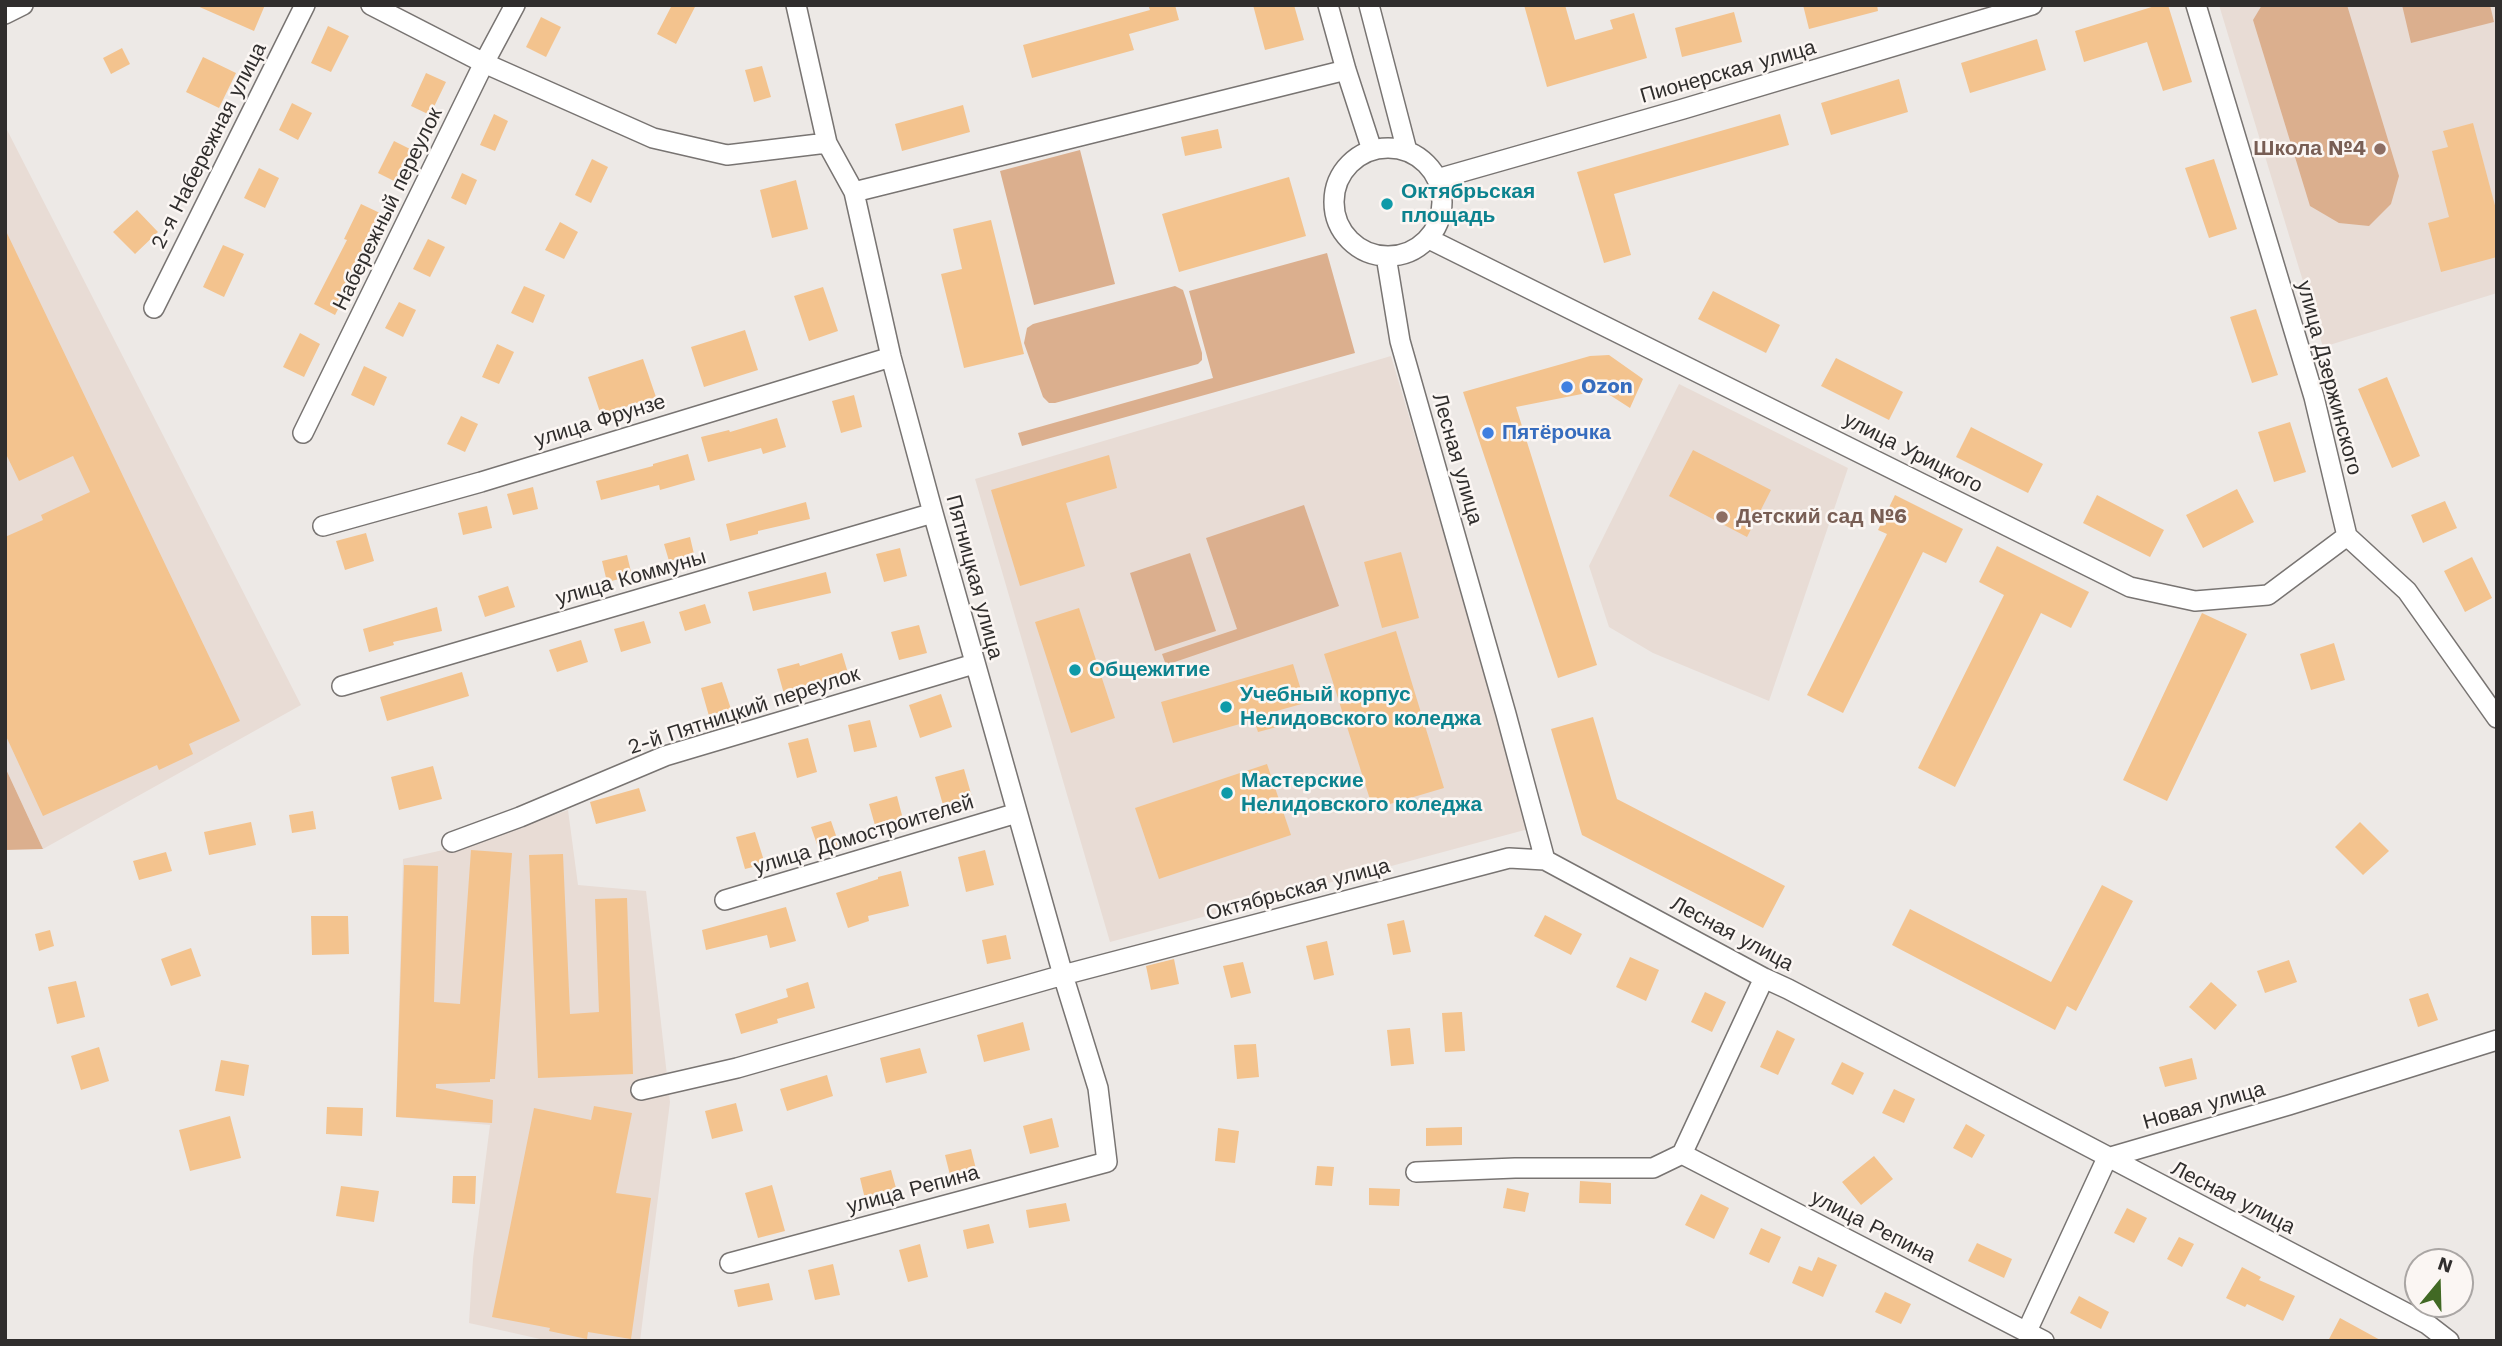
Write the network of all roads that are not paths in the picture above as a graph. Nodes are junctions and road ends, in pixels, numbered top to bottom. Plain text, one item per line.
1 (23, 5) edge
2 (305, 5) edge
3 (371, 5) edge
4 (515, 5) edge
5 (796, 5) edge
6 (1328, 5) edge
7 (1370, 5) edge
8 (2032, 5) edge
9 (2196, 5) edge
10 (5, 14) edge
11 (484, 63) junction
12 (1346, 70) junction
13 (827, 143) junction
14 (1372, 150) junction
15 (1407, 151) junction
16 (1437, 178) junction
17 (854, 192) junction
18 (1429, 239) junction
19 (1386, 256) junction
20 (154, 308) dead end
21 (891, 357) junction
22 (303, 433) dead end
23 (933, 513) junction
24 (323, 526) dead end
25 (2347, 536) junction
26 (974, 664) junction
27 (342, 686) dead end
28 (2497, 718) edge
29 (1017, 813) junction
30 (452, 842) dead end
31 (1545, 860) junction
32 (725, 900) dead end
33 (1063, 975) junction
34 (1764, 978) junction
35 (2497, 1040) edge
36 (641, 1090) dead end
37 (1682, 1154) junction
38 (2107, 1158) junction
39 (1107, 1162) joint
40 (1416, 1172) dead end
41 (730, 1263) dead end
42 (2035, 1336) edge
43 (2449, 1341) edge

1 - 10 street
2 - 20 street, 2-я Набережная улица
3 - 11 street
4 - 11 street, Набережный переулок
5 - 13 street, Пятницкая улица
6 - 12 street
7 - 15 street
8 - 16 street, Пионерская улица
9 - 25 street, улица Дзержинского
11 - 13 street
11 - 22 street, Набережный переулок
12 - 14 street
12 - 17 street
13 - 17 street, Пятницкая улица
14 - 15 street
14 - 19 street
15 - 16 street
16 - 18 street
17 - 21 street, Пятницкая улица
18 - 19 street
18 - 25 street, улица Урицкого
19 - 31 street, Лесная улица
21 - 23 street, Пятницкая улица
21 - 24 street, улица Фрунзе
23 - 26 street, Пятницкая улица
23 - 27 street, улица Коммуны
25 - 28 street
26 - 29 street, Пятницкая улица
26 - 30 street, 2-й Пятницкий переулок
29 - 32 street, улица Домостроителей
29 - 33 street, Пятницкая улица
31 - 33 street, Октябрьская улица
31 - 34 street, Лесная улица
33 - 36 street, Октябрьская улица
33 - 39 street, Пятницкая улица
34 - 37 street
34 - 38 street, Лесная улица
35 - 38 street, Новая улица
37 - 40 street
37 - 42 street, улица Репина
38 - 42 street
38 - 43 street, Лесная улица
39 - 41 street, улица Репина

